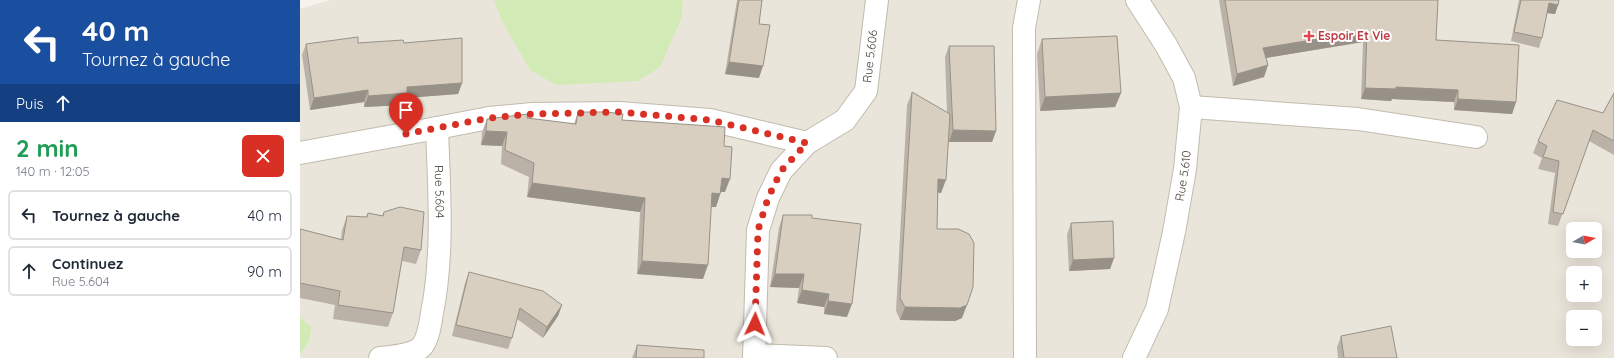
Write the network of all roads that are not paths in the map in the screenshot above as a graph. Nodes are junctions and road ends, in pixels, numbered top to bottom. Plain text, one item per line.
1 (877, 0) edge
2 (1029, 0) edge
3 (1137, 0) edge
4 (1191, 107) junction
5 (437, 128) junction
6 (1476, 137) dead end
7 (807, 143) junction
8 (300, 153) edge
9 (754, 356) edge
10 (380, 358) edge
11 (826, 358) edge
12 (1025, 358) edge
13 (1134, 358) edge

1 - 7 street, Rue 5.606
2 - 12 street
3 - 4 street, Rue 5.610
4 - 6 street
4 - 13 street, Rue 5.610
5 - 7 street
5 - 8 street
5 - 10 street, Rue 5.604
7 - 9 street, Rue 5.606
9 - 11 street

